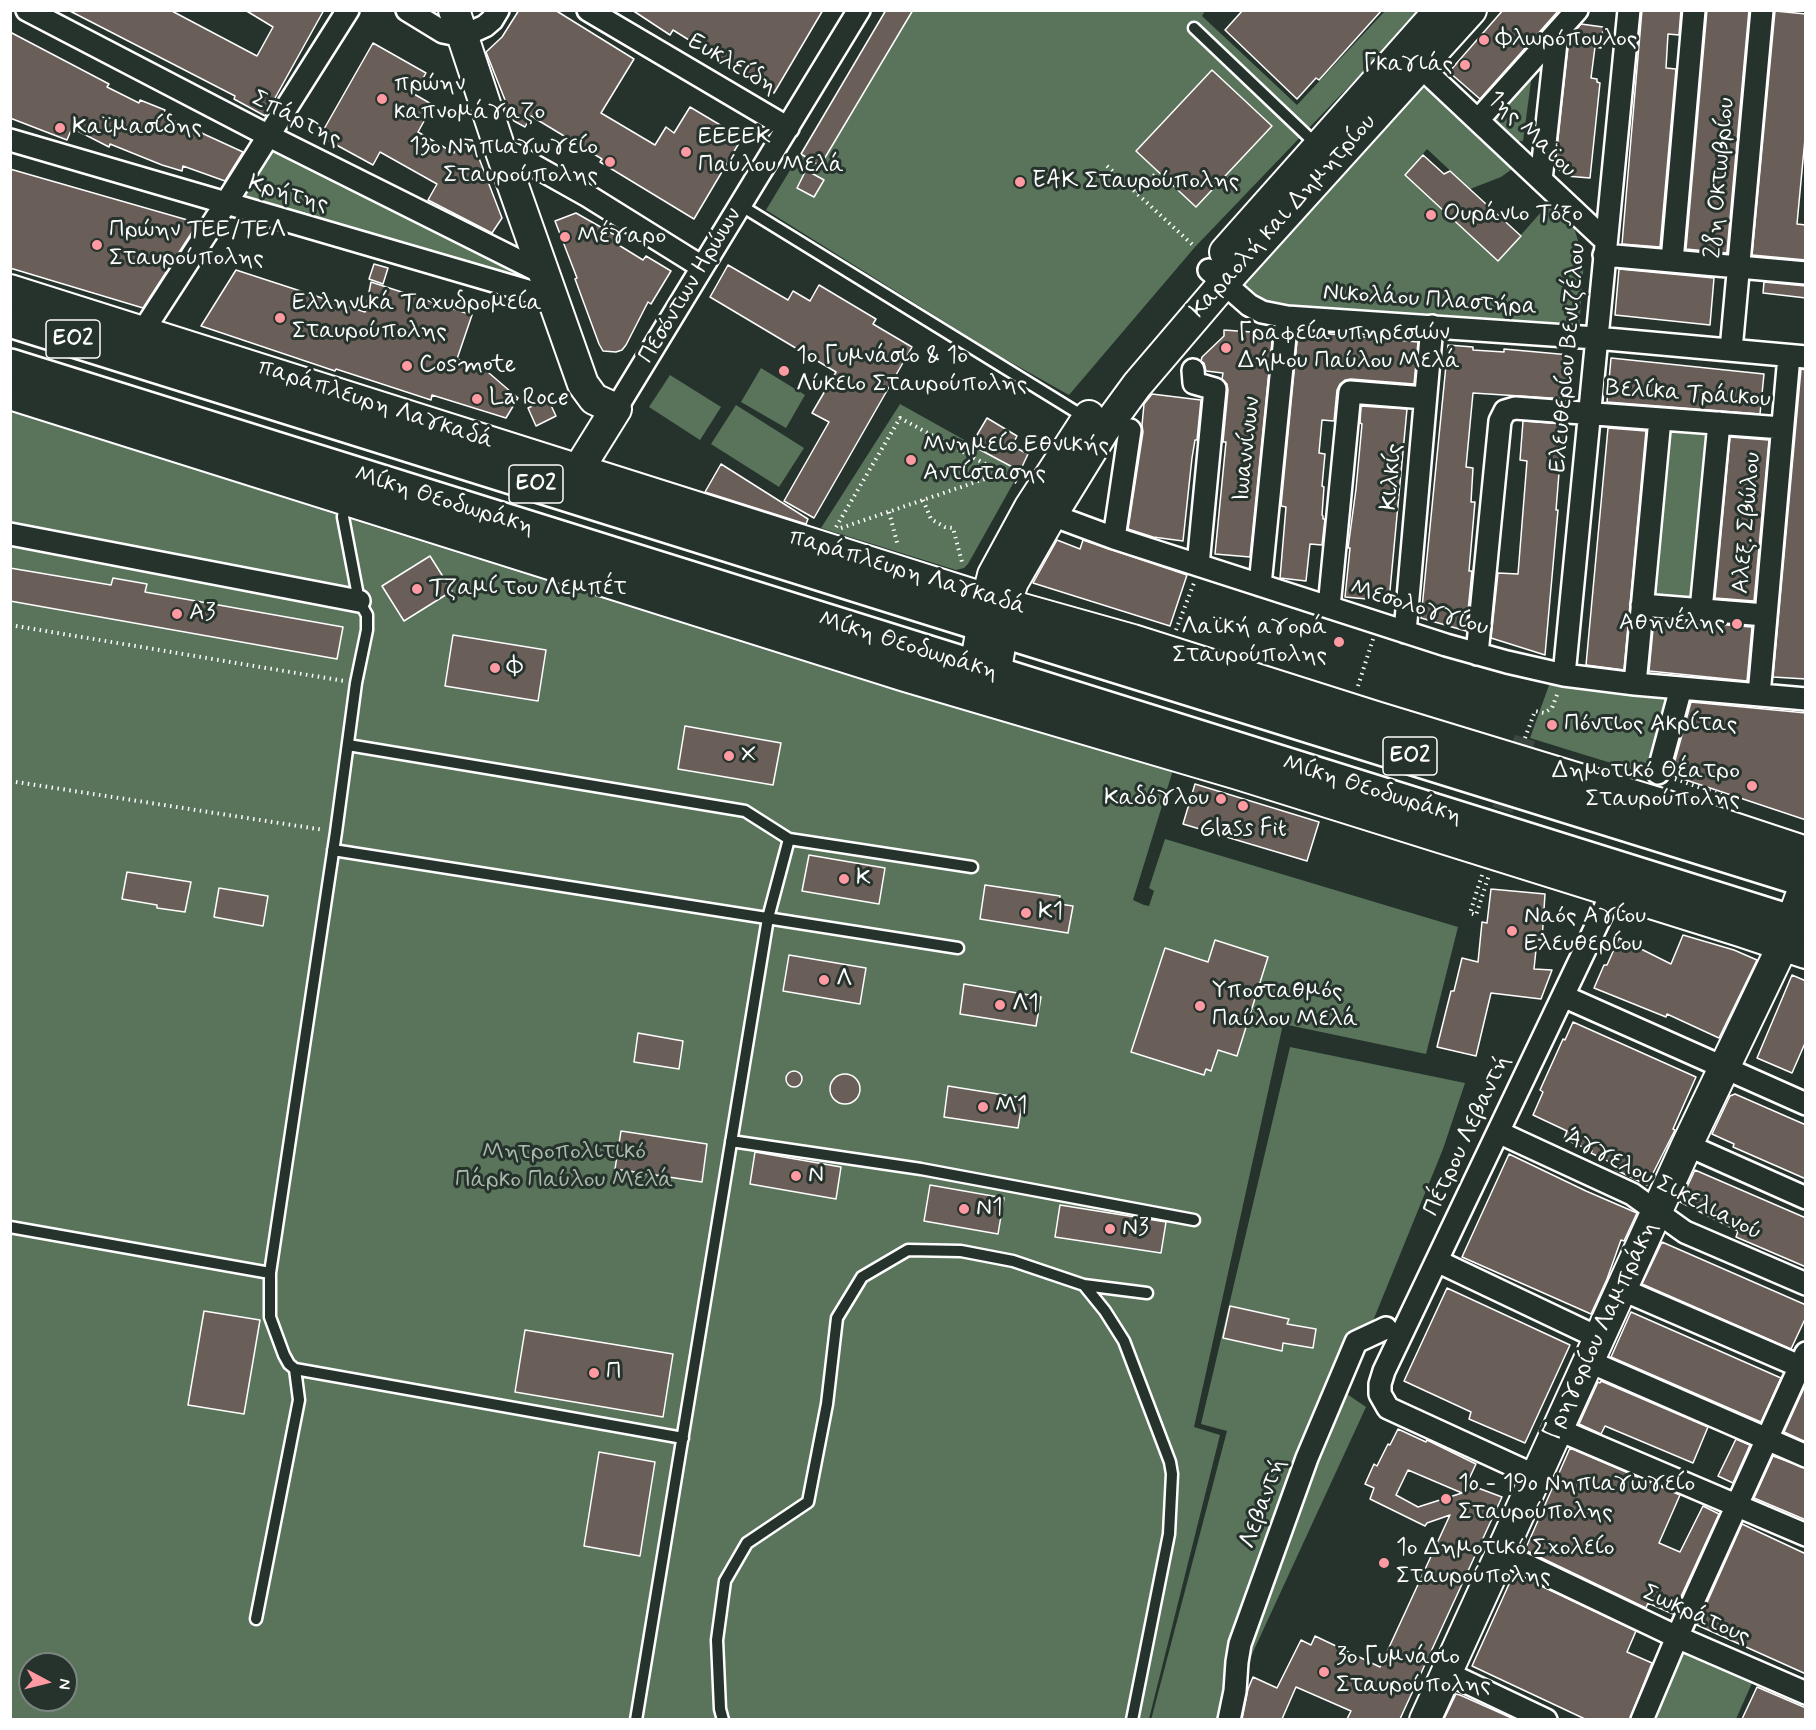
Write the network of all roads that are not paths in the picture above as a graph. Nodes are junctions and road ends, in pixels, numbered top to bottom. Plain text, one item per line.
1 (27, 10) edge
2 (348, 10) edge
3 (407, 10) edge
4 (498, 10) edge
5 (588, 10) edge
6 (859, 10) edge
7 (1440, 10) edge
8 (1471, 10) edge
9 (1577, 10) edge
10 (1629, 10) edge
11 (1694, 10) edge
12 (1762, 10) edge
13 (459, 23) edge
14 (1194, 28) dead end
15 (1557, 33) junction
16 (1420, 66) junction
17 (1478, 120) junction
18 (788, 128) junction
19 (269, 136) junction
20 (10, 140) edge
21 (499, 146) junction
22 (1318, 147) junction
23 (1541, 180) junction
24 (226, 204) junction
25 (740, 205) junction
26 (1605, 248) junction
27 (1672, 261) junction
28 (702, 267) junction
29 (1209, 267) junction
30 (1738, 267) junction
31 (1806, 273) edge
32 (548, 286) junction
33 (10, 290) edge
34 (1287, 317) junction
35 (10, 320) edge
36 (1432, 327) junction
37 (1596, 338) junction
38 (139, 345) junction
39 (1731, 350) junction
40 (1797, 357) edge
41 (10, 366) edge
42 (1193, 370) dead end
43 (10, 394) edge
44 (1425, 398) junction
45 (616, 409) junction
46 (1589, 413) junction
47 (1660, 418) junction
48 (1719, 423) junction
49 (1107, 426) junction
50 (1782, 428) junction
51 (578, 470) junction
52 (349, 486) junction
53 (1036, 503) junction
54 (10, 534) edge
55 (1114, 538) junction
56 (1196, 574) junction
57 (1260, 585) junction
58 (359, 600) junction
59 (1642, 605) junction
60 (1329, 608) junction
61 (1701, 610) junction
62 (995, 614) junction
63 (1765, 615) junction
64 (1405, 632) junction
65 (1477, 654) junction
66 (1564, 675) junction
67 (1635, 684) junction
68 (982, 685) junction
69 (1681, 688) junction
70 (1759, 695) junction
71 (1806, 699) edge
72 (348, 745) junction
73 (1658, 773) dead end
74 (789, 839) junction
75 (333, 850) junction
76 (1806, 852) edge
77 (972, 867) dead end
78 (1806, 881) edge
79 (1613, 891) junction
80 (768, 918) junction
81 (1796, 937) edge
82 (958, 948) dead end
83 (1563, 996) junction
84 (1724, 1068) junction
85 (1806, 1104) edge
86 (1498, 1132) junction
87 (731, 1141) junction
88 (1687, 1145) junction
89 (1806, 1198) edge
90 (1656, 1212) junction
91 (1194, 1220) dead end
92 (10, 1227) edge
93 (1437, 1261) junction
94 (270, 1273) junction
95 (1806, 1284) edge
96 (1084, 1285) junction
97 (1621, 1289) junction
98 (1147, 1293) dead end
99 (1386, 1328) dead end
100 (1593, 1349) junction
101 (1804, 1363) edge
102 (295, 1369) junction
103 (1557, 1429) junction
104 (683, 1438) junction
105 (1766, 1439) junction
106 (1806, 1456) edge
107 (1536, 1476) junction
108 (1736, 1505) junction
109 (1806, 1535) edge
110 (1501, 1553) junction
111 (256, 1619) dead end
112 (1677, 1637) junction
113 (1447, 1673) junction
114 (1806, 1693) edge
115 (636, 1719) edge
116 (723, 1719) edge
117 (1132, 1719) edge
118 (1228, 1719) edge
119 (1425, 1719) edge
120 (1546, 1719) edge
121 (1642, 1719) edge

1 - 19 street, Σπάρτης
2 - 19 street
3 - 13 street
4 - 13 street
5 - 18 street, Ευκλείδη
6 - 18 street, Πεσόντων Ηρώων
7 - 22 street, Καραολή και Δημητρίου
8 - 16 street, Καραολή και Δημητρίου
9 - 15 street
10 - 26 street, Ελευθερίου Βενιζέλου
11 - 27 street
12 - 30 street, 28η Οκτωβρίου
13 - 21 street
14 - 22 lane
15 - 17 street
15 - 23 street
16 - 17 street, 1ης Μαϊου
16 - 29 street, Καραολή και Δημητρίου
17 - 23 street, 1ης Μαϊου
18 - 25 street, Πεσόντων Ηρώων
19 - 24 street
19 - 32 street, Σπάρτης
20 - 24 street, Κρήτης
21 - 28 street
21 - 32 street
22 - 29 street, Καραολή και Δημητρίου
23 - 26 street, 1ης Μαϊου
24 - 32 street, Κρήτης
24 - 38 street
25 - 28 street, Πεσόντων Ηρώων
25 - 49 lane
26 - 27 street
26 - 37 street, Ελευθερίου Βενιζέλου
27 - 30 street
28 - 45 street, Πεσόντων Ηρώων
29 - 34 street, Νικολάου Πλαστήρα
29 - 49 street, Καραολή και Δημητρίου
30 - 31 street
30 - 39 street, 28η Οκτωβρίου
32 - 45 street
33 - 38 street, παράπλευρη Λαγκαδά
34 - 36 street, Νικολάου Πλαστήρα
34 - 57 street, Ιωαννίνων
35 - 38 highway, Μίκη Θεοδωράκη / ΕΟ2
36 - 37 street, Νικολάου Πλαστήρα
36 - 44 street, Κιλκίς
37 - 39 street, Νικολάου Πλαστήρα
37 - 46 street, Ελευθερίου Βενιζέλου
38 - 51 street, παράπλευρη Λαγκαδά
38 - 62 highway, Μίκη Θεοδωράκη / ΕΟ2
39 - 40 street, Νικολάου Πλαστήρα
40 - 50 street, Αλεξ. Σβώλου
41 - 52 highway, Μίκη Θεοδωράκη / ΕΟ2
42 - 56 street
43 - 52 street
44 - 60 street
44 - 64 street, Κιλκίς
45 - 51 street, Πεσόντων Ηρώων
46 - 47 street, Βελίκα Τράικου
46 - 65 street, Βελίκα Τράικου
46 - 66 street, Ελευθερίου Βενιζέλου
47 - 48 street, Βελίκα Τράικου
47 - 59 street
48 - 50 street, Βελίκα Τράικου
48 - 61 street
49 - 53 street, Καραολή και Δημητρίου
49 - 55 street
50 - 63 street, Αλεξ. Σβώλου
51 - 62 street, παράπλευρη Λαγκαδά
52 - 58 lane
52 - 68 highway, Μίκη Θεοδωράκη / ΕΟ2
53 - 55 street, Μεσολογγίου
53 - 62 street, Καραολή και Δημητρίου
54 - 58 street
55 - 56 street, Μεσολογγίου
56 - 57 street, Μεσολογγίου
57 - 60 street, Μεσολογγίου
58 - 72 lane
59 - 61 street
59 - 67 street
60 - 64 street, Μεσολογγίου
61 - 63 street
62 - 68 street, Καραολή και Δημητρίου
62 - 76 street, παράπλευρη Λαγκαδά
62 - 78 highway, Μίκη Θεοδωράκη / ΕΟ2
63 - 70 street, Αλεξ. Σβώλου
64 - 65 street, Μεσολογγίου
65 - 66 street, Μεσολογγίου
66 - 67 street, Μεσολογγίου
67 - 69 street, Μεσολογγίου
68 - 79 street
68 - 81 highway, Μίκη Θεοδωράκη / ΕΟ2
69 - 70 street, Μεσολογγίου
69 - 73 street
70 - 71 street, Μεσολογγίου
72 - 74 lane
72 - 75 lane
74 - 77 lane
74 - 80 lane
75 - 80 lane
75 - 94 lane
78 - 81 street, Γρηγορίου Λαμπράκη
79 - 81 street
79 - 83 street, Πέτρου Λεβαντή
80 - 82 lane
80 - 87 lane
81 - 84 street, Γρηγορίου Λαμπράκη
83 - 84 street
83 - 86 street, Πέτρου Λεβαντή
84 - 85 street
84 - 88 street, Γρηγορίου Λαμπράκη
86 - 90 street, Άγγελου Σικελιανού
86 - 93 street, Πέτρου Λεβαντή
87 - 91 lane
87 - 104 lane
88 - 89 street
88 - 90 street, Γρηγορίου Λαμπράκη
90 - 95 street, Άγγελου Σικελιανού
90 - 97 street, Γρηγορίου Λαμπράκη
92 - 94 lane
93 - 100 street
93 - 107 street, Πέτρου Λεβαντή
94 - 102 lane
96 - 98 lane
96 - 116 lane
96 - 117 lane
97 - 100 street, Γρηγορίου Λαμπράκη
97 - 101 street
99 - 118 street, Λεβαντή
100 - 103 street, Γρηγορίου Λαμπράκη
100 - 105 street
101 - 105 street
102 - 104 lane
102 - 111 lane
103 - 107 street, Γρηγορίου Λαμπράκη
103 - 108 street
104 - 115 lane
105 - 106 street
105 - 108 street
107 - 110 street, Γρηγορίου Λαμπράκη
108 - 109 street
108 - 112 street
110 - 112 street, Σωκράτους
110 - 113 street, Γρηγορίου Λαμπράκη
112 - 114 street, Σωκράτους
112 - 121 street
113 - 119 street, Γρηγορίου Λαμπράκη
113 - 120 street

